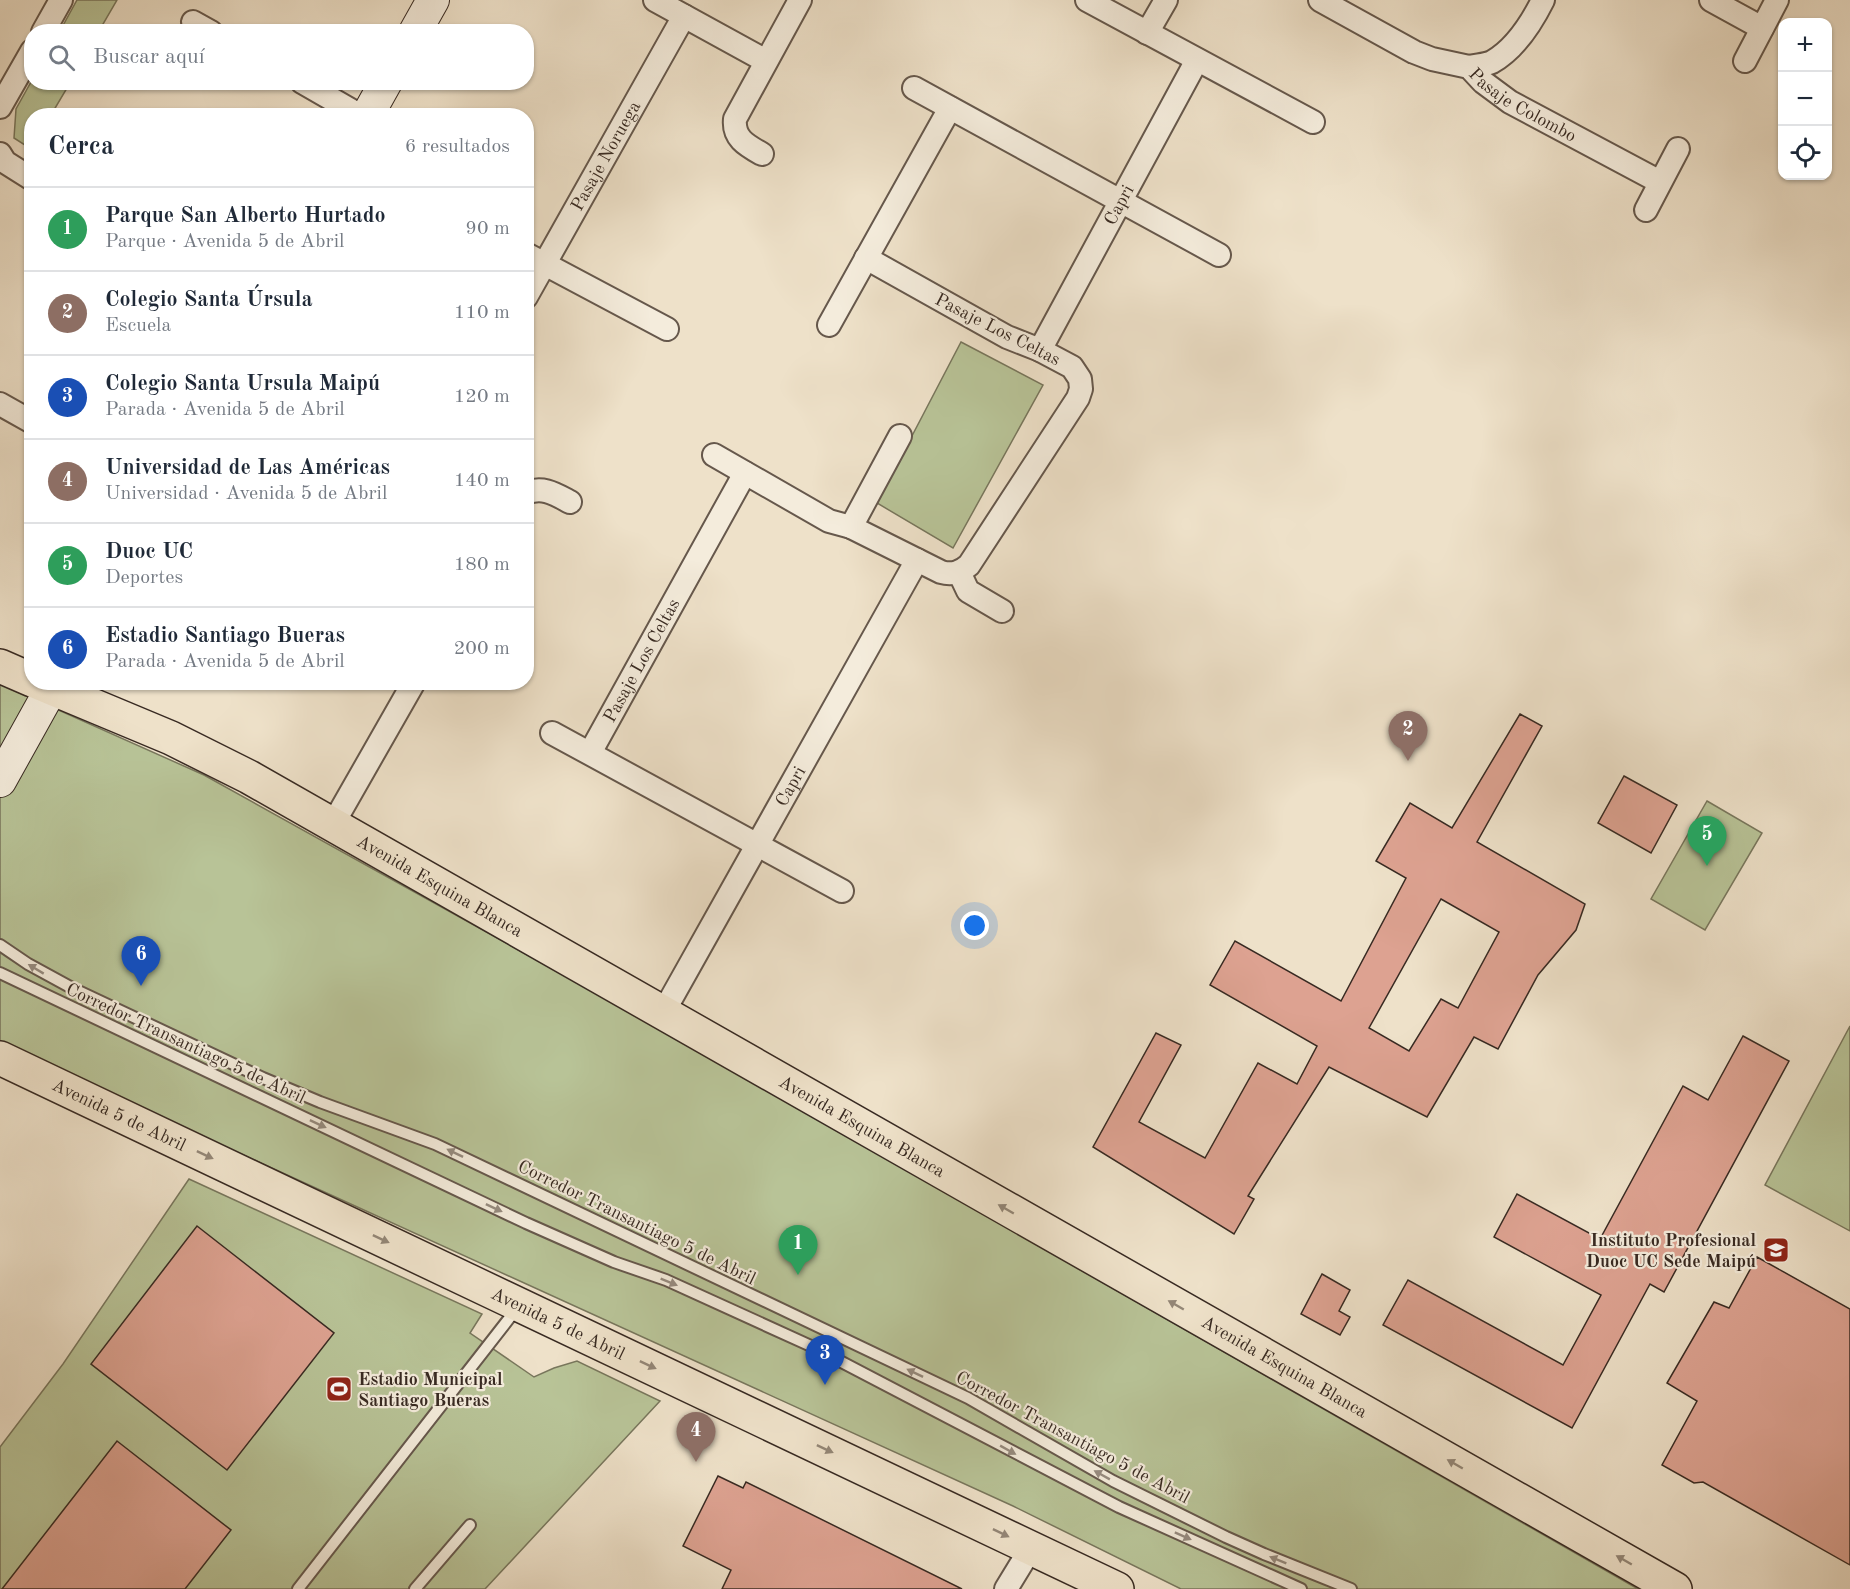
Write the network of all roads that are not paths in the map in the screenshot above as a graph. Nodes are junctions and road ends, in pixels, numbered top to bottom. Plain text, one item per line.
1 (61, 0) edge
2 (433, 0) edge
3 (655, 0) edge
4 (801, 0) edge
5 (1087, 0) edge
6 (1166, 0) edge
7 (1320, 0) edge
8 (1543, 0) edge
9 (1711, 0) edge
10 (1777, 0) edge
11 (684, 16) junction
12 (48, 24) edge
13 (420, 24) edge
14 (1762, 28) junction
15 (1148, 33) junction
16 (1197, 60) junction
17 (766, 61) junction
18 (1745, 61) dead end
19 (24, 65) edge
20 (1469, 67) junction
21 (914, 88) dead end
22 (316, 90) edge
23 (382, 90) edge
24 (0, 107) edge
25 (347, 108) edge
26 (372, 108) edge
27 (950, 108) junction
28 (1313, 122) dead end
29 (1678, 149) dead end
30 (0, 154) edge
31 (762, 154) dead end
32 (24, 174) edge
33 (1660, 182) junction
34 (1120, 201) junction
35 (1646, 210) dead end
36 (1219, 255) dead end
37 (866, 258) junction
38 (536, 259) edge
39 (829, 325) dead end
40 (667, 329) dead end
41 (1040, 350) junction
42 (0, 404) edge
43 (24, 418) edge
44 (900, 436) dead end
45 (714, 455) dead end
46 (745, 473) junction
47 (534, 492) edge
48 (570, 502) dead end
49 (851, 527) junction
50 (917, 560) junction
51 (959, 572) junction
52 (1002, 611) dead end
53 (0, 666) edge
54 (24, 675) edge
55 (41, 690) edge
56 (60, 690) edge
57 (409, 690) edge
58 (552, 733) dead end
59 (590, 753) junction
60 (0, 781) edge
61 (333, 824) junction
62 (758, 845) junction
63 (842, 891) dead end
64 (0, 945) edge
65 (0, 973) edge
66 (663, 1013) junction
67 (0, 1058) edge
68 (520, 1305) junction
69 (470, 1525) dead end
70 (1031, 1548) junction
71 (298, 1589) edge
72 (415, 1589) edge
73 (1006, 1589) edge
74 (1117, 1589) edge
75 (1301, 1589) edge
76 (1352, 1589) edge
77 (1675, 1589) edge

1 - 12 street
2 - 13 main road
3 - 11 street
4 - 17 street
5 - 15 street
6 - 15 street
7 - 20 street, Pasaje Colombo
8 - 20 street
9 - 14 street
10 - 14 street
11 - 17 street
11 - 38 street, Pasaje Noruega
14 - 18 street
15 - 16 street
16 - 28 street
16 - 34 street, Capri
17 - 31 street
19 - 24 street
20 - 33 street, Pasaje Colombo
21 - 27 street
22 - 25 street
23 - 26 main road
27 - 34 street
27 - 37 street
29 - 33 street
30 - 32 street
33 - 35 street
34 - 36 street
34 - 41 street, Capri
37 - 39 street
37 - 41 street, Pasaje Los Celtas
38 - 40 street
41 - 51 street, Pasaje Los Celtas
42 - 43 street
44 - 49 street
45 - 46 street
46 - 49 street
46 - 59 street, Pasaje Los Celtas
47 - 48 street
49 - 50 street
50 - 51 street
50 - 62 street, Capri
51 - 52 street
53 - 54 main road, Avenida Esquina Blanca
55 - 60 main road
56 - 61 main road, Avenida Esquina Blanca
57 - 61 street
58 - 59 street
59 - 62 street
61 - 66 main road, Avenida Esquina Blanca
62 - 63 street
62 - 66 street, Capri
76 -> 64 lane, Corredor Transantiago 5 de Abril
65 -> 75 lane, Corredor Transantiago 5 de Abril
77 -> 66 main road, Avenida Esquina Blanca
67 -> 68 main road, Avenida 5 de Abril
68 -> 70 main road, Avenida 5 de Abril
68 - 71 lane
69 - 72 lane
70 - 73 street
70 - 74 main road, Avenida 5 de Abril

